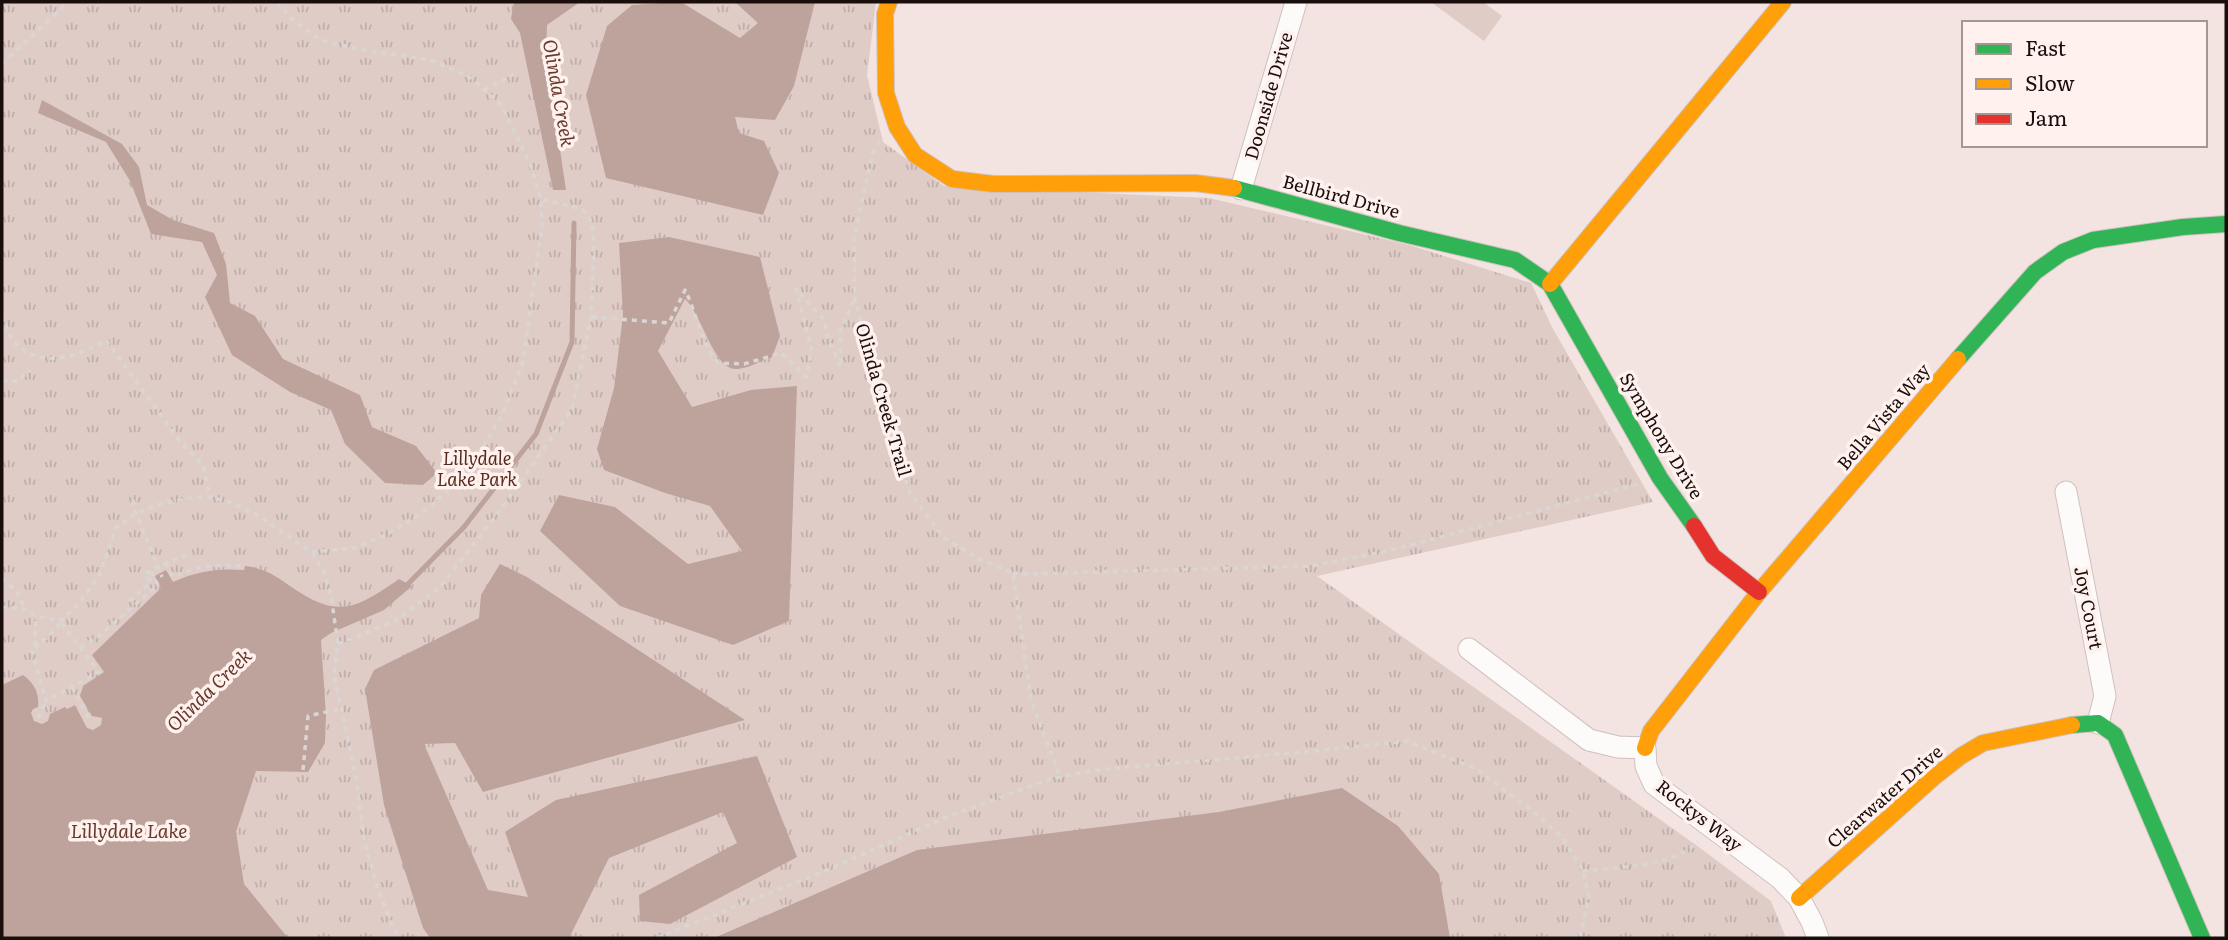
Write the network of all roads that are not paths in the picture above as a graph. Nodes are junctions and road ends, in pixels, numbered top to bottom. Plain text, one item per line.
1 (889, 2) edge
2 (1296, 2) edge
3 (1783, 2) edge
4 (1241, 189) junction
5 (2226, 224) edge
6 (1550, 284) junction
7 (2066, 492) dead end
8 (1759, 593) junction
9 (1469, 649) dead end
10 (2098, 723) junction
11 (1645, 748) junction
12 (1799, 898) junction
13 (1818, 938) edge
14 (2202, 938) edge

1 - 4 street, Bellbird Drive
2 - 4 street, Doonside Drive
3 - 6 street
4 - 6 street, Bellbird Drive
5 - 8 street, Bella Vista Way
6 - 8 street, Symphony Drive
7 - 10 street, Joy Court
8 - 11 street, Bella Vista Way
9 - 11 street
10 - 12 street, Clearwater Drive
10 - 14 street
11 - 12 street, Rockys Way
12 - 13 street, Rockys Way

